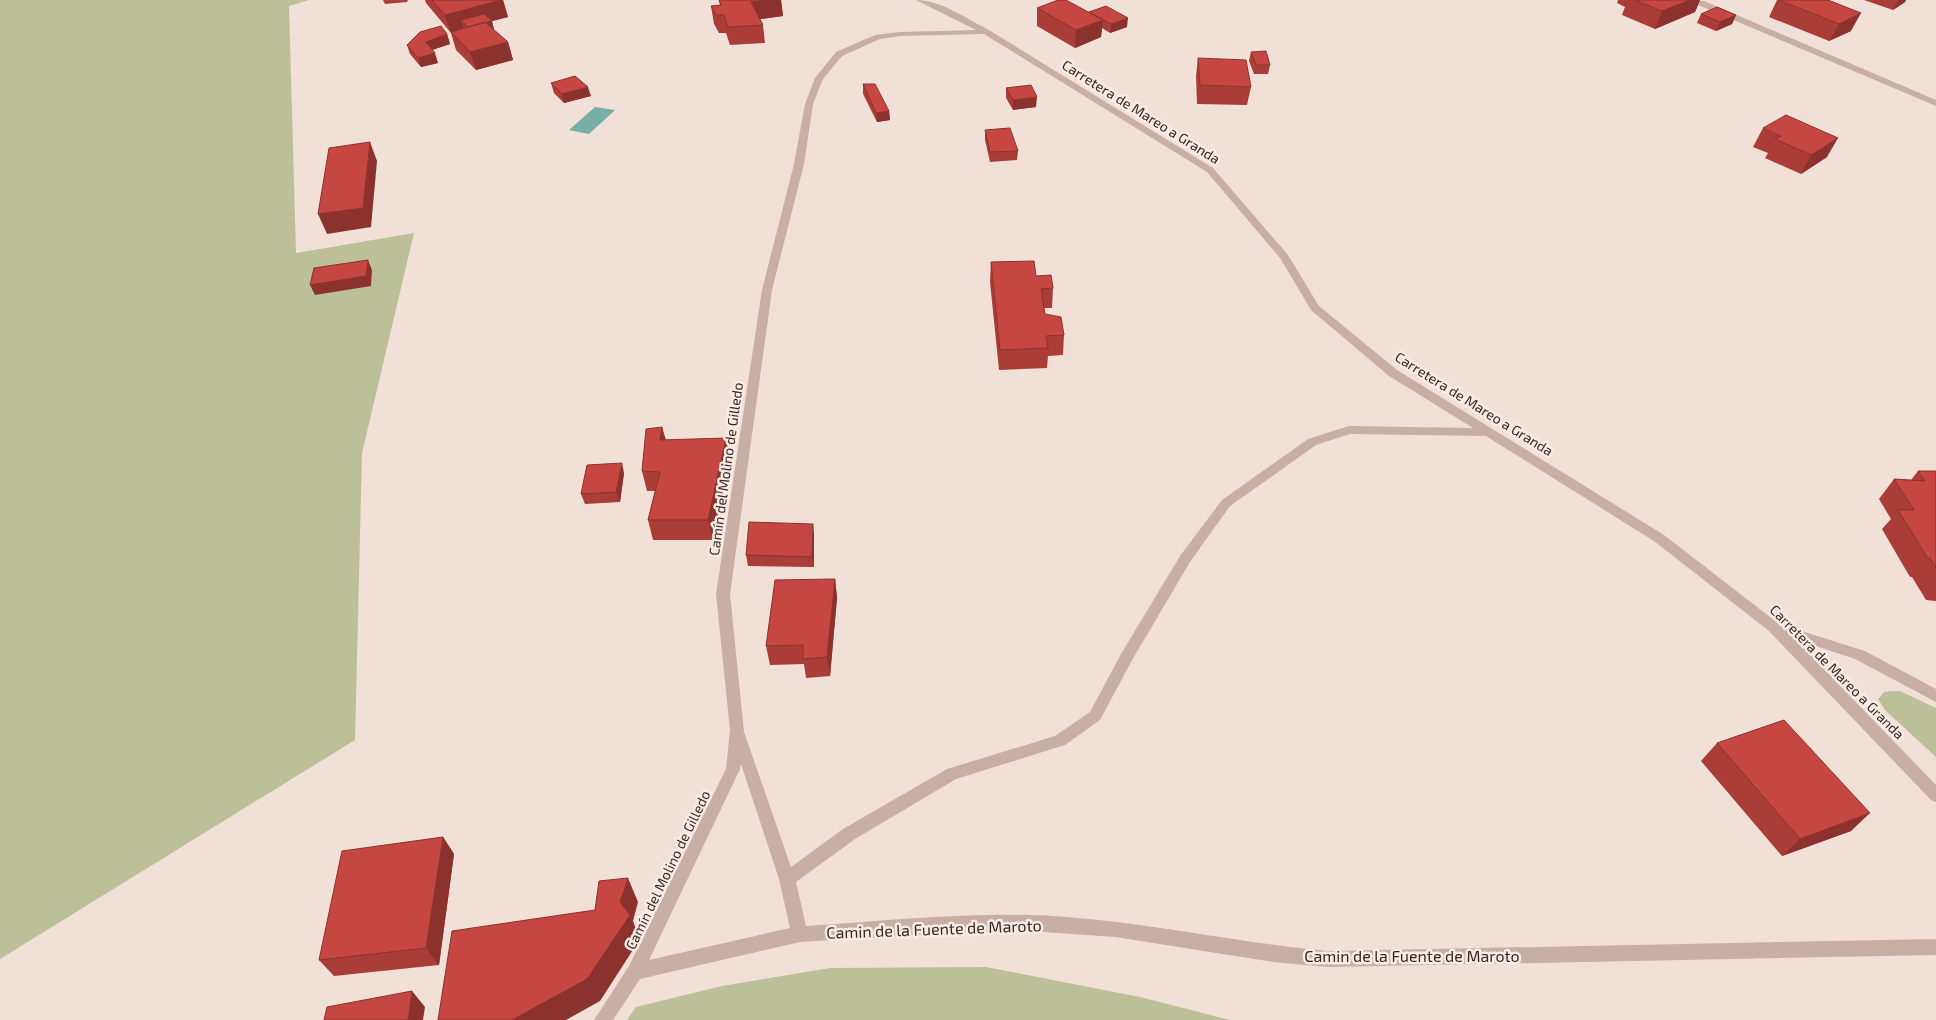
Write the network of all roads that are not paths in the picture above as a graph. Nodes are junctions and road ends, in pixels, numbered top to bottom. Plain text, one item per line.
1 (920, 0) edge
2 (1702, 3) dead end
3 (986, 32) junction
4 (1936, 103) edge
5 (1488, 432) junction
6 (1774, 627) junction
7 (1936, 696) edge
8 (737, 730) junction
9 (1936, 795) edge
10 (787, 879) junction
11 (800, 934) junction
12 (1936, 947) edge
13 (635, 972) junction
14 (603, 1020) edge

1 - 3 street, Carretera de Mareo a Granda
2 - 4 street
3 - 5 street, Carretera de Mareo a Granda
3 - 8 street, Camín del Molino de Gilledo
5 - 6 street, Carretera de Mareo a Granda
5 - 10 street
6 - 7 street
6 - 9 street, Carretera de Mareo a Granda
8 - 10 street
8 - 13 street, Camín del Molino de Gilledo
10 - 11 street
11 - 12 street, Camin de la Fuente de Maroto
11 - 13 street, Camin de la Fuente de Maroto
13 - 14 street, Camín del Molino de Gilledo

